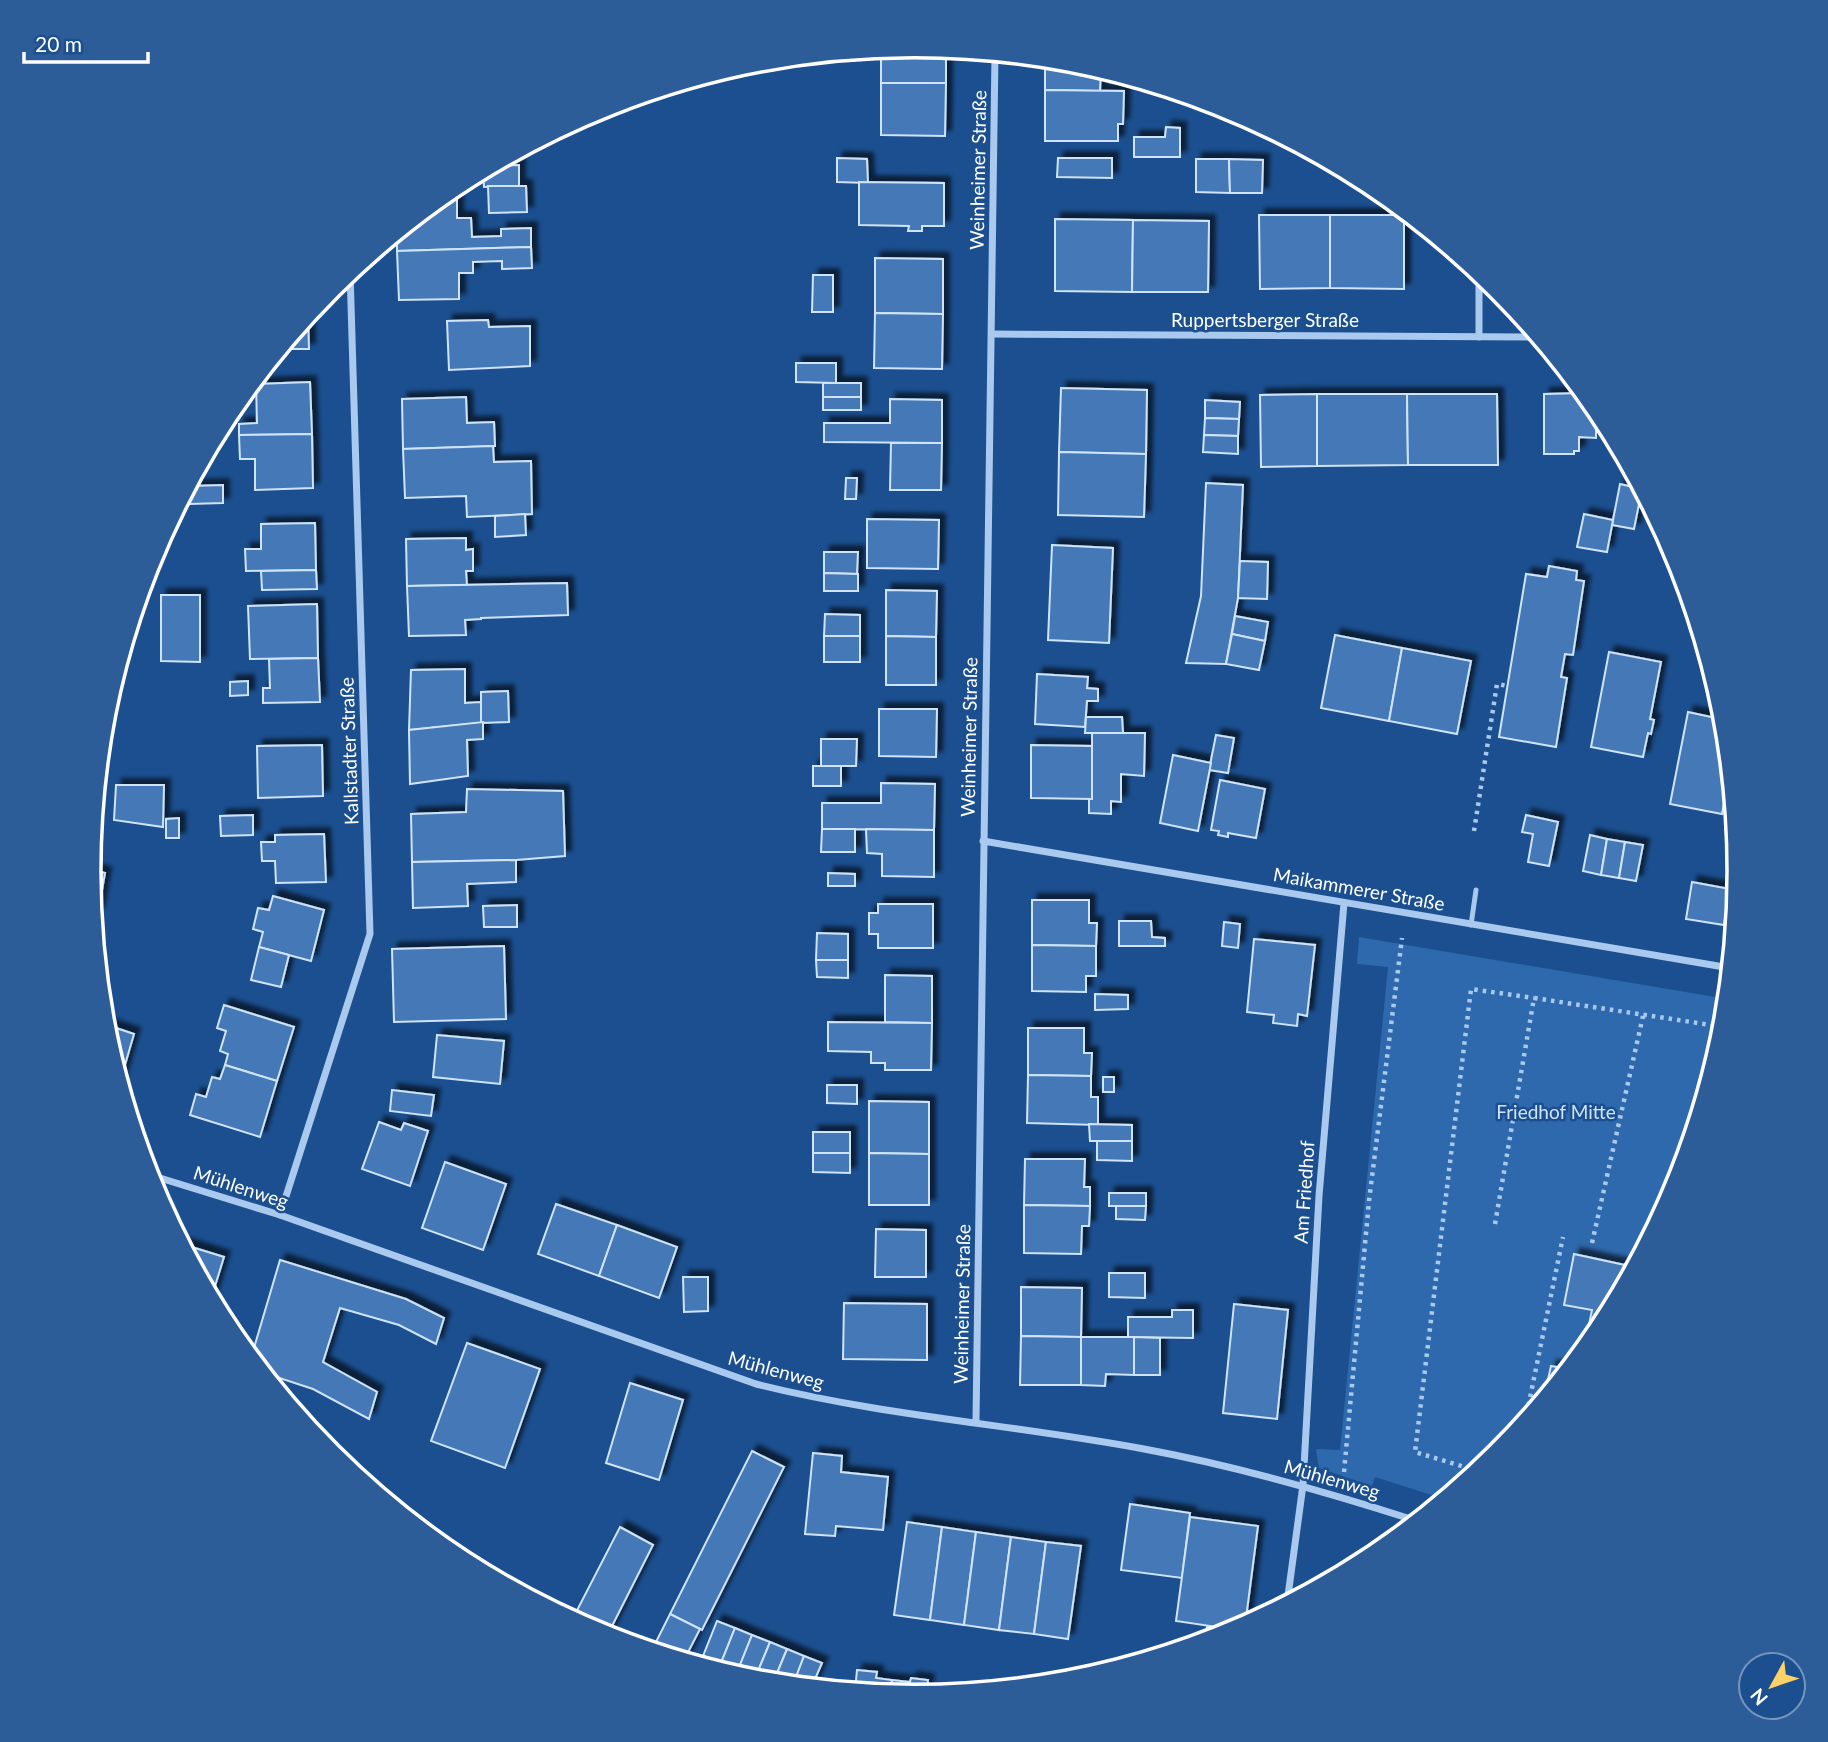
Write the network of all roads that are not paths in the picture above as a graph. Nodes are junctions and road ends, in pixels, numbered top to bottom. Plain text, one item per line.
1 (995, 62) edge
2 (350, 285) edge
3 (1479, 287) edge
4 (992, 334) junction
5 (1479, 337) junction
6 (1527, 337) edge
7 (983, 841) junction
8 (1476, 890) dead end
9 (1344, 903) junction
10 (1471, 925) junction
11 (1721, 967) edge
12 (162, 1179) edge
13 (280, 1215) junction
14 (976, 1421) junction
15 (1303, 1485) junction
16 (1407, 1518) edge
17 (1288, 1592) edge

1 - 4 street, Weinheimer Straße
2 - 13 street, Kallstadter Straße
3 - 5 street
4 - 5 street, Ruppertsberger Straße
4 - 7 street, Weinheimer Straße
5 - 6 street, Ruppertsberger Straße
7 - 9 street, Maikammerer Straße
7 - 14 street, Weinheimer Straße
8 - 10 lane
9 - 10 street, Maikammerer Straße
9 - 15 street, Am Friedhof
10 - 11 street, Maikammerer Straße
12 - 13 street, Mühlenweg
13 - 14 street, Mühlenweg
14 - 15 street, Mühlenweg
15 - 16 street, Mühlenweg
15 - 17 street, Am Friedhof

